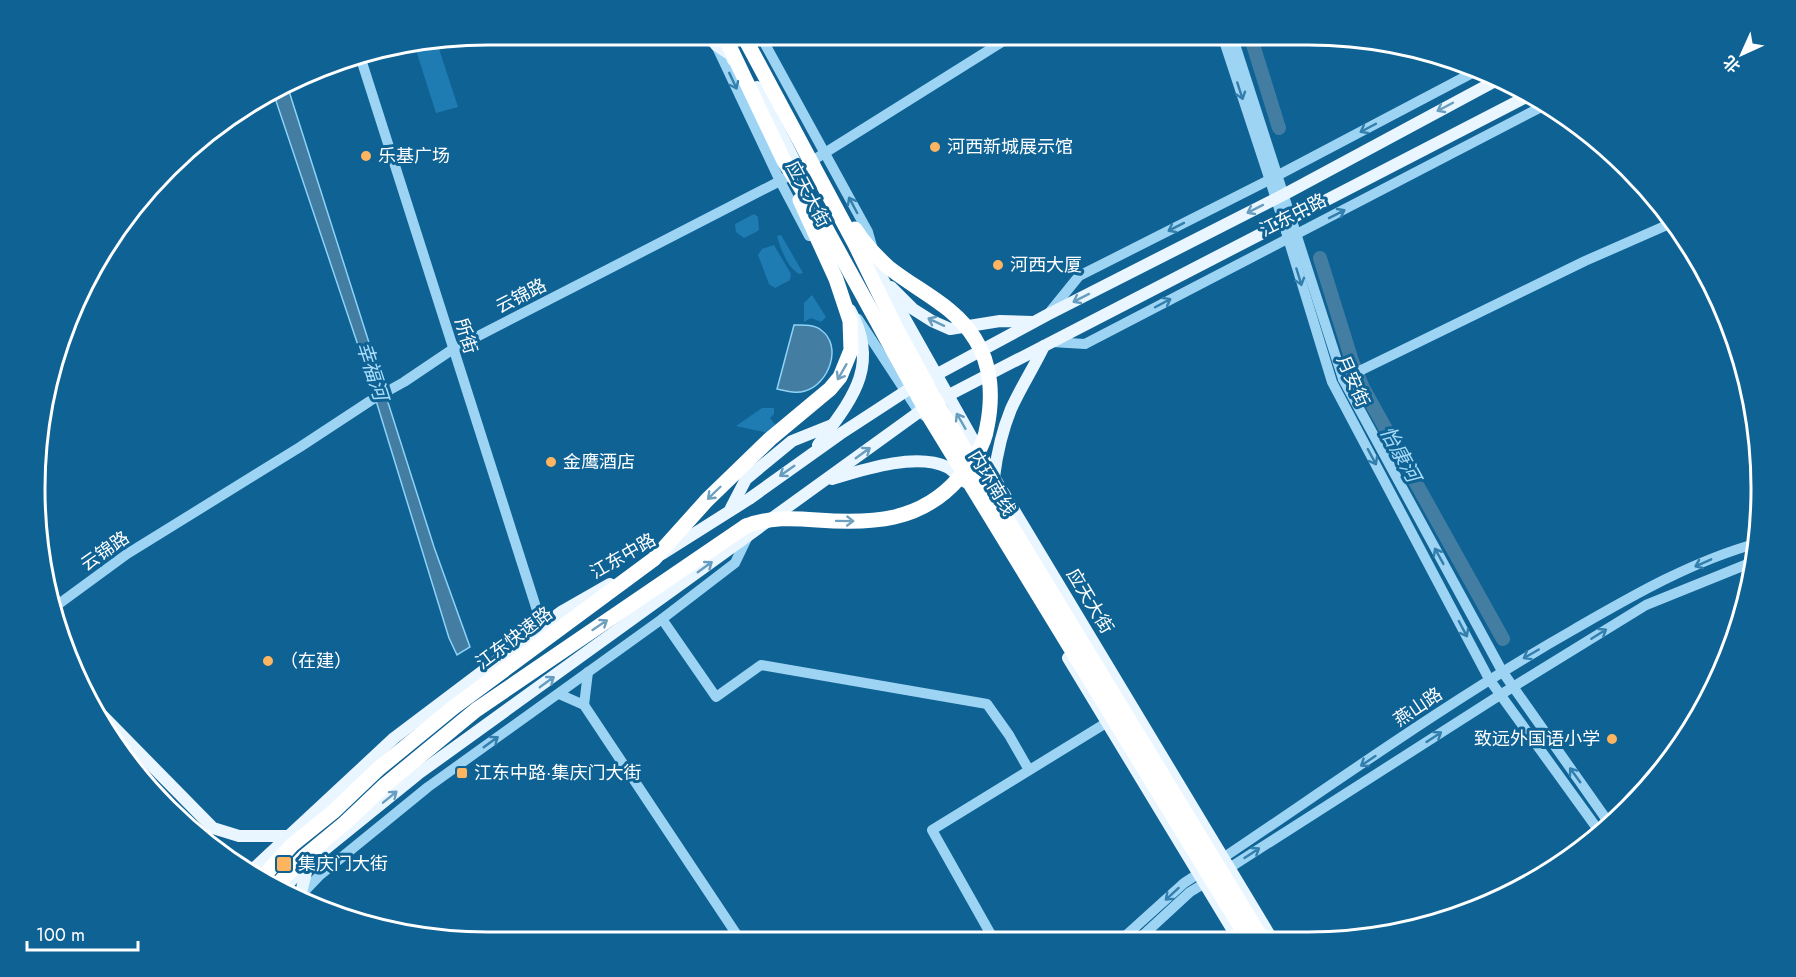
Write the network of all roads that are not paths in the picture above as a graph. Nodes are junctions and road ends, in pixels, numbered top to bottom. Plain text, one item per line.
1 (730, 45) edge
2 (731, 45) edge
3 (732, 45) edge
4 (733, 45) edge
5 (766, 45) edge
6 (997, 45) edge
7 (1226, 45) edge
8 (1235, 45) edge
9 (362, 64) edge
10 (1467, 75) edge
11 (1489, 84) edge
12 (1521, 100) edge
13 (1537, 109) edge
14 (826, 154) junction
15 (784, 161) junction
16 (807, 170) junction
17 (1274, 177) junction
18 (780, 181) junction
19 (1280, 196) junction
20 (1287, 220) junction
21 (1664, 226) edge
22 (1292, 236) junction
23 (882, 278) junction
24 (834, 283) junction
25 (1047, 315) junction
26 (1034, 322) junction
27 (1048, 344) junction
28 (453, 349) junction
29 (935, 375) junction
30 (1343, 379) junction
31 (918, 384) junction
32 (906, 391) junction
33 (947, 396) junction
34 (930, 405) junction
35 (918, 412) junction
36 (936, 422) junction
37 (833, 425) junction
38 (811, 454) junction
39 (993, 477) junction
40 (822, 483) junction
41 (969, 486) junction
42 (730, 511) junction
43 (747, 531) junction
44 (1747, 546) edge
45 (1744, 566) edge
46 (60, 603) edge
47 (662, 619) junction
48 (542, 626) junction
49 (1502, 670) junction
50 (588, 672) junction
51 (1489, 679) junction
52 (1512, 687) junction
53 (559, 694) junction
54 (1500, 695) junction
55 (584, 705) junction
56 (1106, 723) junction
57 (115, 728) edge
58 (1029, 770) junction
59 (1605, 817) edge
60 (1595, 826) edge
61 (287, 836) junction
62 (1226, 862) junction
63 (308, 863) junction
64 (256, 866) edge
65 (267, 873) edge
66 (1201, 879) junction
67 (281, 880) edge
68 (288, 884) edge
69 (301, 890) edge
70 (304, 891) edge
71 (735, 932) edge
72 (989, 932) edge
73 (1130, 932) edge
74 (1147, 932) edge
75 (1234, 932) edge
76 (1244, 932) edge
77 (1258, 932) edge
78 (1268, 932) edge

1 - 16 main road
2 -> 18 street, 应天大街
3 - 15 highway, 内环南线, bridge
4 - 16 highway, 内环南线, bridge
5 - 14 street, 应天大街
6 - 14 street, 云锦路
7 -> 17 street
8 - 17 street
9 - 28 street, 所街
10 -> 17 street, 江东中路
11 -> 19 main road, 江东中路
12 - 20 main road, 江东中路
22 -> 13 street, 江东中路
14 - 16 street, 云锦路
23 -> 14 street, 应天大街
15 -> 65 highway, 江东快速路, bridge
15 - 76 highway, 内环南线, bridge
16 - 18 street, 云锦路
16 - 23 main road, 应天大街
16 - 31 main road, 应天大街
43 -> 16 highway, bridge
16 - 77 highway, 内环南线, bridge
17 - 19 street, 月安街
17 -> 25 street, 江东中路
18 - 24 street, 应天大街
18 - 28 street, 云锦路
19 - 20 street, 月安街
19 -> 25 main road, 江东中路
20 - 22 street, 月安街
20 - 27 main road, 江东中路
21 - 30 street
27 -> 22 street, 江东中路
22 - 30 street
22 -> 51 street, 月安街
26 -> 23 main road
23 - 29 main road, 应天大街
24 - 32 street, 应天大街
24 - 37 main road
25 - 26 main road, 江东中路
26 - 29 main road, 江东中路
27 - 33 main road, 江东中路
27 - 39 main road
28 - 46 street, 云锦路
28 - 48 street, 所街
29 - 31 main road, 江东中路
29 - 33 main road, 应天大街
49 -> 30 street
31 - 32 main road, 江东中路
31 - 34 main road, 应天大街
32 - 35 street, 应天大街
32 - 38 main road, 江东中路
33 - 34 main road, 江东中路
39 -> 33 main road, 应天大街
34 - 35 main road, 江东中路
34 - 36 main road, 应天大街
35 - 36 street
40 -> 35 main road, 江东中路
36 - 41 main road, 应天大街
37 - 38 main road
37 - 42 main road
38 -> 42 main road, 江东中路
39 - 62 main road, 应天大街
40 - 41 main road
40 - 43 main road, 江东中路
41 - 56 main road, 应天大街
42 - 48 main road, 江东中路
43 - 47 street, 江东中路
63 -> 43 main road, 江东中路
67 -> 43 highway, 江东快速路
44 -> 49 street, 燕山路
52 -> 45 street, 燕山路
47 - 50 street, 江东中路
47 - 58 street
48 - 61 main road, 江东中路
49 - 51 street, 燕山路
49 - 52 street
50 - 53 street, 江东中路
50 - 55 street
51 - 54 street, 月安街
51 -> 62 street, 燕山路
52 - 54 street, 燕山路
59 -> 52 street
53 - 55 street
70 -> 53 street, 江东中路
54 - 60 street, 月安街
62 -> 54 street, 燕山路
55 - 71 street
56 - 58 street
56 - 66 main road, 应天大街
57 - 61 main road
58 - 72 street
61 - 64 main road, 江东中路
62 - 66 street, 燕山路
62 - 78 main road, 应天大街
63 - 68 main road, 江东中路
63 - 69 main road
66 -> 73 street, 燕山路
66 - 74 street, 燕山路
66 - 75 main road, 应天大街

